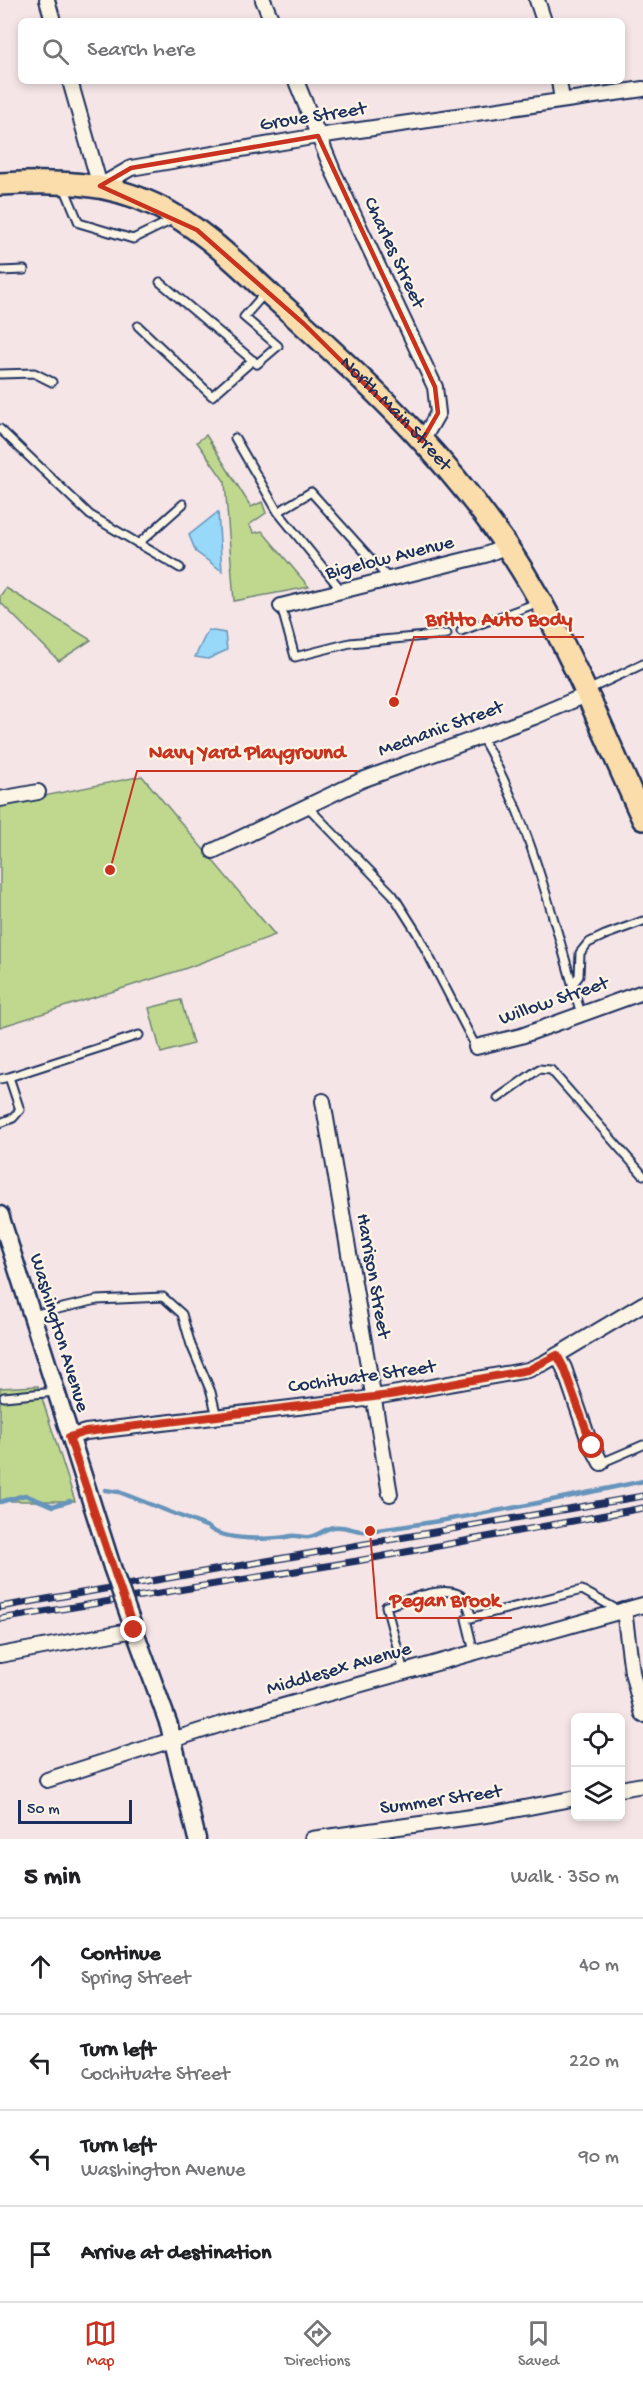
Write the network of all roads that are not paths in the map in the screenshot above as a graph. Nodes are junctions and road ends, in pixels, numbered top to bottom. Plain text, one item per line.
1 (47, 0) edge
2 (263, 0) edge
3 (537, 0) edge
4 (52, 18) edge
5 (271, 18) edge
6 (543, 18) edge
7 (71, 84) edge
8 (297, 84) edge
9 (559, 84) edge
10 (643, 89) edge
11 (562, 100) junction
12 (318, 136) junction
13 (62, 182) junction
14 (0, 184) edge
15 (100, 186) junction
16 (177, 217) junction
17 (24, 270) dead end
18 (0, 271) edge
19 (160, 282) dead end
20 (267, 291) junction
21 (138, 326) dead end
22 (253, 360) junction
23 (0, 374) edge
24 (52, 382) dead end
25 (0, 429) edge
26 (235, 438) dead end
27 (422, 441) junction
28 (183, 504) dead end
29 (278, 512) junction
30 (138, 544) junction
31 (507, 546) junction
32 (180, 568) dead end
33 (389, 579) junction
34 (342, 591) junction
35 (541, 601) junction
36 (281, 606) joint
37 (461, 631) dead end
38 (447, 634) dead end
39 (643, 664) edge
40 (585, 693) junction
41 (481, 736) junction
42 (38, 792) dead end
43 (0, 799) edge
44 (306, 805) junction
45 (643, 819) edge
46 (213, 851) dead end
47 (643, 921) edge
48 (573, 985) junction
49 (643, 992) edge
50 (581, 1014) junction
51 (139, 1035) dead end
52 (476, 1047) joint
53 (9, 1077) junction
54 (0, 1079) edge
55 (498, 1098) dead end
56 (322, 1101) dead end
57 (0, 1122) edge
58 (643, 1175) edge
59 (0, 1215) edge
60 (641, 1305) edge
61 (31, 1316) junction
62 (557, 1355) junction
63 (55, 1392) junction
64 (4, 1397) dead end
65 (374, 1398) junction
66 (217, 1417) junction
67 (69, 1437) junction
68 (643, 1445) edge
69 (601, 1463) joint
70 (390, 1494) dead end
71 (643, 1605) edge
72 (622, 1610) junction
73 (472, 1618) junction
74 (132, 1624) junction
75 (474, 1652) junction
76 (0, 1655) edge
77 (404, 1672) junction
78 (643, 1715) edge
79 (173, 1740) junction
80 (47, 1780) dead end
81 (643, 1785) edge
82 (625, 1788) edge
83 (571, 1799) edge
84 (197, 1839) edge
85 (312, 1839) edge

1 - 4 street
2 - 5 street
3 - 6 street
7 - 15 street
8 - 12 street, Charles Street
9 - 11 street
10 - 11 street, Grove Street
11 - 12 street, Grove Street
12 - 15 street, Grove Street
12 - 27 street, Charles Street
13 - 14 main road, North Main Street
13 - 15 main road, North Main Street
13 - 16 lane
15 - 16 main road, North Main Street
16 - 20 main road, North Main Street
17 - 18 lane
19 - 22 lane
20 - 22 lane
20 - 27 main road, North Main Street
21 - 22 lane
23 - 24 lane
25 - 30 lane
26 - 29 lane
27 - 31 main road, North Main Street
28 - 30 lane
29 - 33 lane
29 - 34 lane
30 - 32 lane
31 - 33 street, Bigelow Avenue
31 - 35 main road, North Main Street
33 - 34 street, Bigelow Avenue
34 - 36 street, Bigelow Avenue
35 - 37 lane
35 - 40 main road, North Main Street
36 - 38 lane
39 - 40 lane
40 - 41 street, Mechanic Street
40 - 45 main road, North Main Street
41 - 44 street, Mechanic Street
41 - 48 lane
42 - 43 street
44 - 46 street, Mechanic Street
44 - 52 lane
47 - 48 lane
48 - 50 lane
49 - 50 street, Willow Street
50 - 52 street, Willow Street
51 - 53 lane
53 - 54 lane
53 - 57 lane
55 - 58 lane
56 - 65 street, Harrison Street
59 - 61 street, Washington Avenue
60 - 62 street, Cochituate Street
61 - 63 street, Washington Avenue
61 - 66 lane
62 - 65 street, Cochituate Street
62 - 69 street
63 - 64 lane
63 - 67 street, Washington Avenue
65 - 66 street, Cochituate Street
65 - 70 street, Harrison Street
66 - 67 street, Cochituate Street
67 - 74 street, Washington Avenue, bridge
68 - 69 lane
71 - 72 street, Middlesex Avenue
72 - 73 lane
72 - 75 street, Middlesex Avenue
72 - 78 street
73 - 75 lane
73 - 77 lane
74 - 76 street
74 - 79 street, Washington Avenue
75 - 77 street, Middlesex Avenue
77 - 79 street, Middlesex Avenue
79 - 80 street, Middlesex Avenue
79 - 84 street, Washington Avenue
81 - 82 street
83 - 85 street, Summer Street

